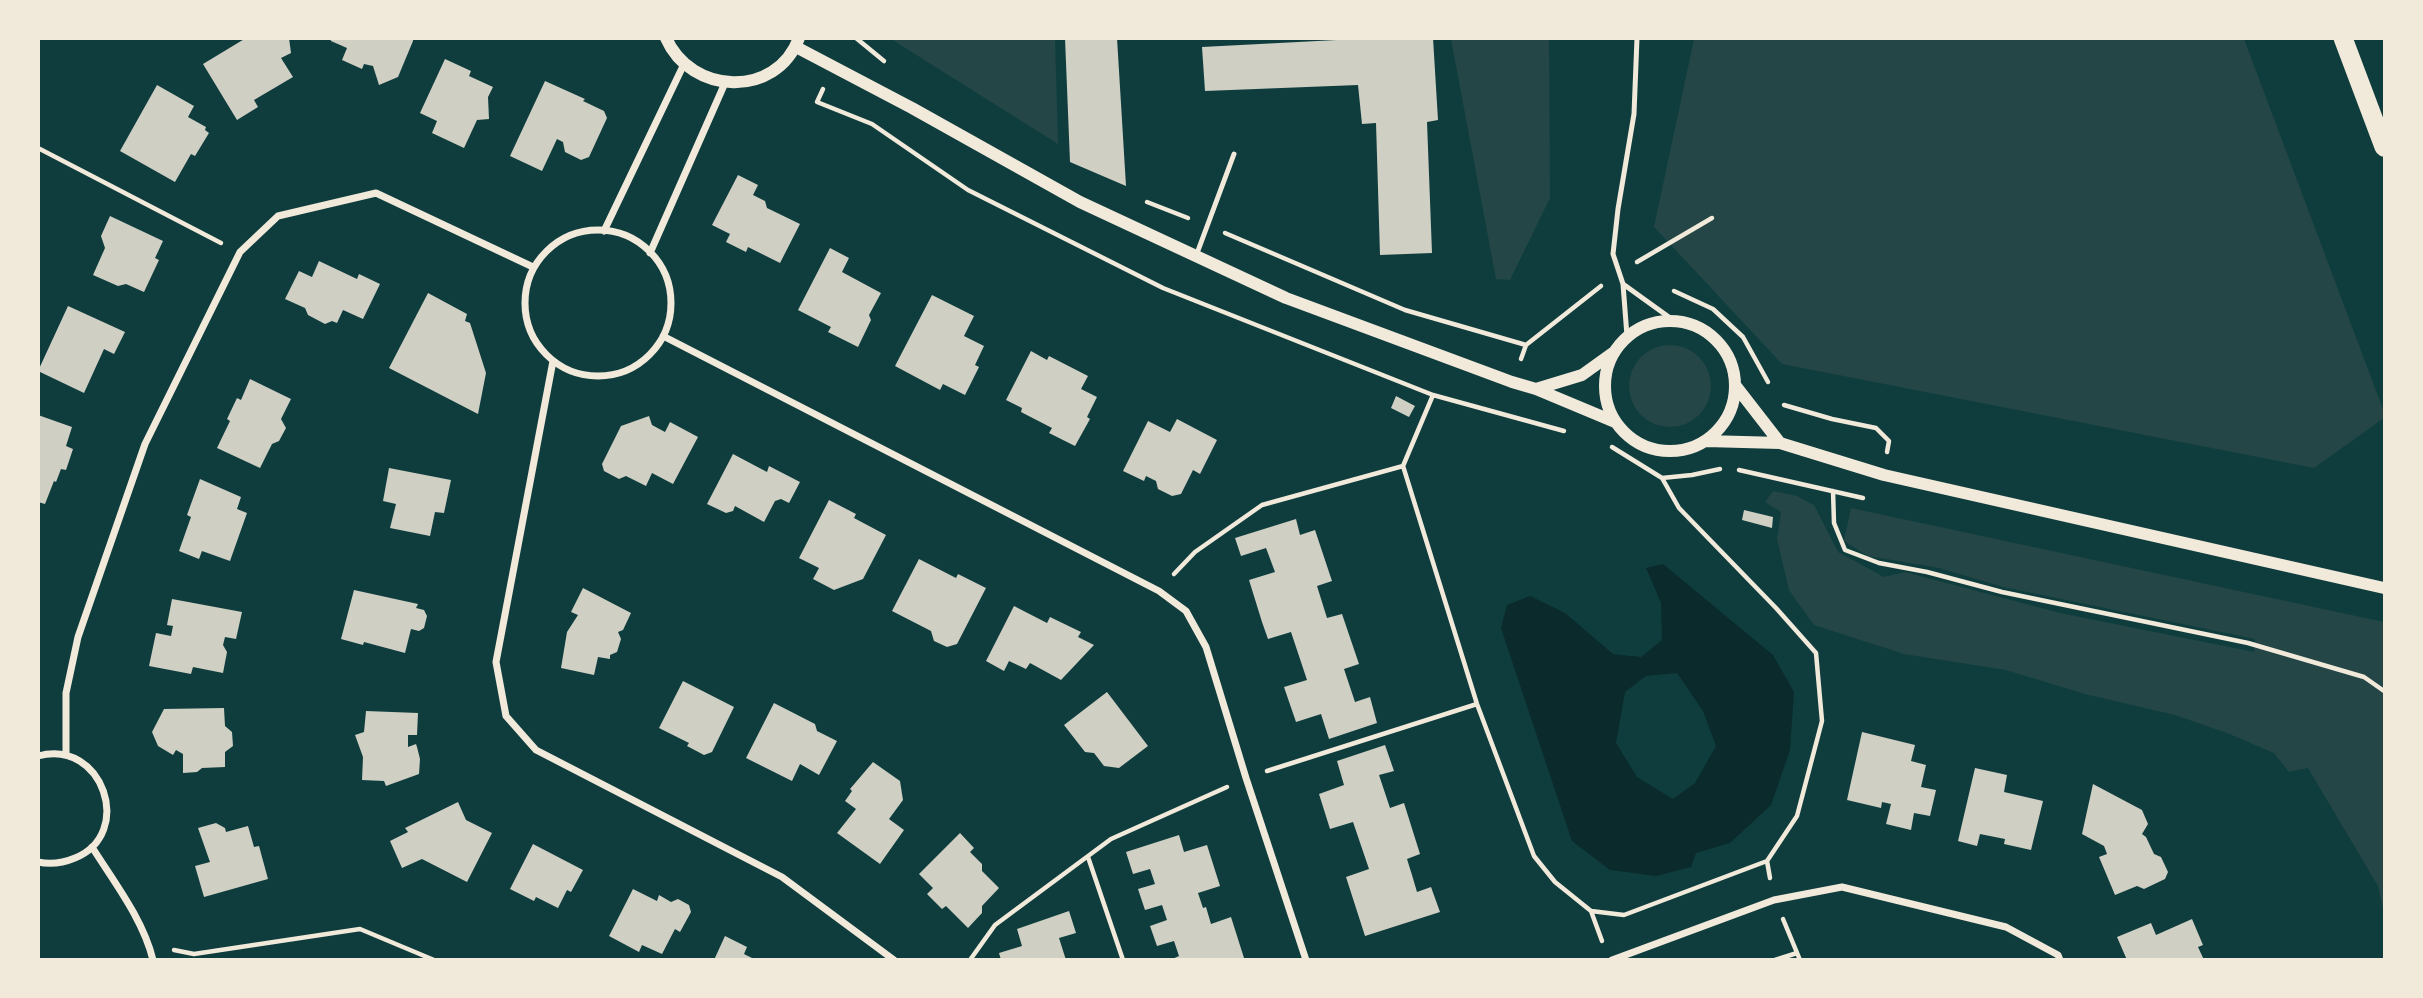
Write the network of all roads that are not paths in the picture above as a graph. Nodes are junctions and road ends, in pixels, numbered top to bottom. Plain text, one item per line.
1 (666, 38) edge
2 (1637, 38) edge
3 (2343, 38) edge
4 (797, 43) edge
5 (684, 64) junction
6 (725, 83) junction
7 (2385, 147) edge
8 (1234, 154) dead end
9 (604, 231) junction
10 (650, 253) junction
11 (1196, 256) junction
12 (533, 267) junction
13 (1623, 284) junction
14 (1673, 320) junction
15 (663, 336) junction
16 (1627, 337) junction
17 (1614, 351) junction
18 (552, 361) junction
19 (1735, 385) junction
20 (1536, 389) junction
21 (1615, 422) junction
22 (1706, 441) junction
23 (1780, 443) junction
24 (2385, 588) edge
25 (66, 755) junction
26 (38, 756) edge
27 (92, 847) junction
28 (38, 862) edge
29 (153, 960) edge
30 (894, 960) edge
31 (1306, 960) edge
32 (1612, 960) edge
33 (2060, 960) edge

1 - 5 street
2 - 13 lane
3 - 7 highway
4 - 6 street
4 - 11 street
5 - 6 street
5 - 9 street
6 - 10 street
8 - 11 lane
9 - 10 street
9 - 12 street
10 - 15 street
11 - 20 street
12 - 18 street
12 - 25 street
13 - 14 lane
13 - 16 lane
14 - 16 street
14 - 19 street
15 - 18 street
15 - 31 street
16 - 17 street
17 - 20 street
17 - 21 street
18 - 30 street
19 - 22 street
19 - 23 street
20 - 21 street
21 - 22 street
22 - 23 street
23 - 24 street
25 - 26 street
25 - 27 street
27 - 28 street
27 - 29 street
32 - 33 street

